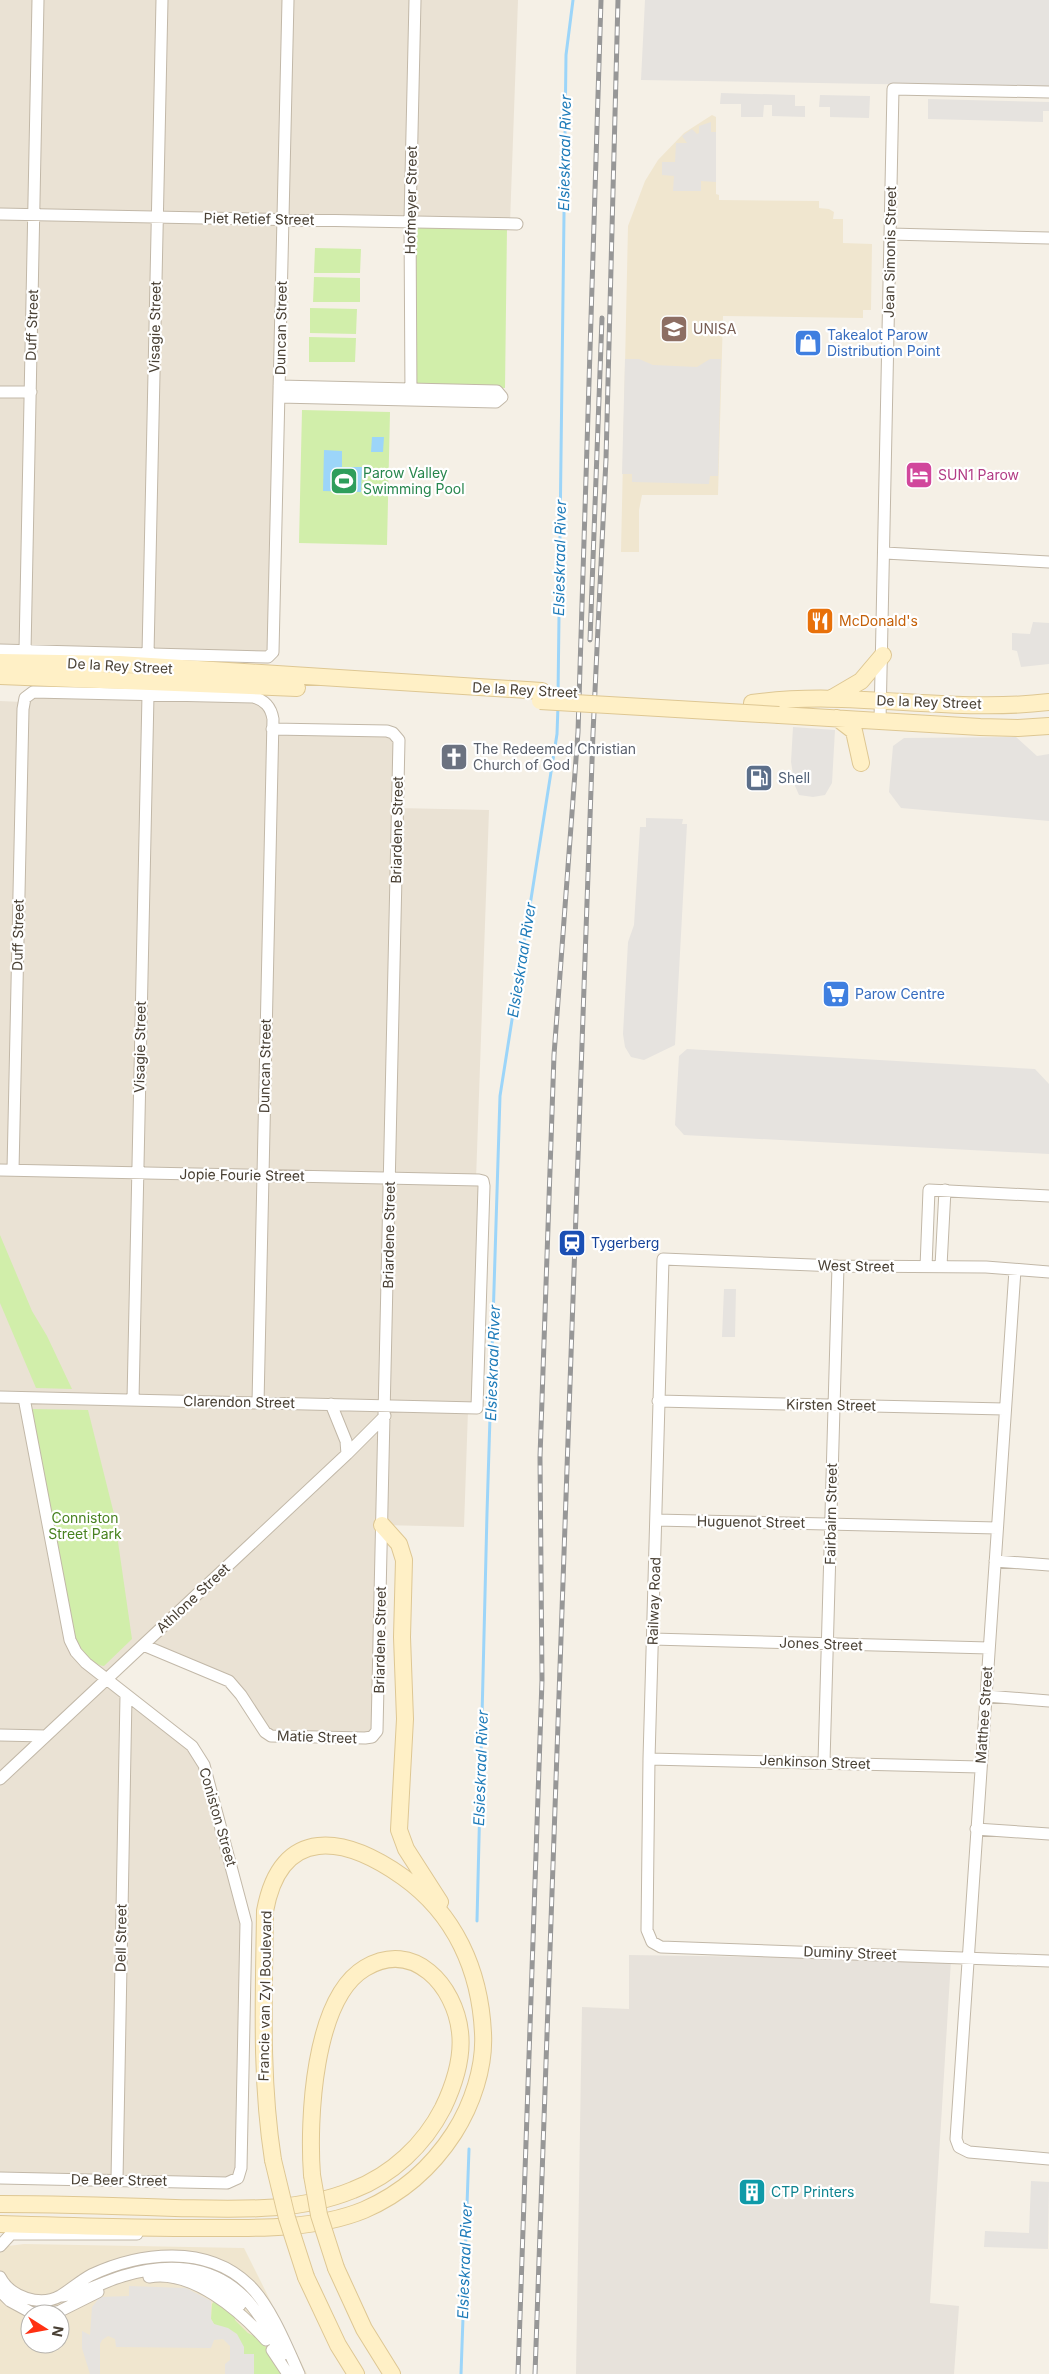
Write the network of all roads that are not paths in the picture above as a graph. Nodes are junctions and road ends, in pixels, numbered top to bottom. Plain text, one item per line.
1 (38, 0) edge
2 (162, 0) edge
3 (288, 0) edge
4 (415, 0) edge
5 (1049, 92) edge
6 (0, 214) edge
7 (36, 215) junction
8 (158, 218) junction
9 (283, 219) junction
10 (410, 221) junction
11 (517, 224) dead end
12 (890, 234) junction
13 (1049, 238) edge
14 (279, 391) junction
15 (0, 392) edge
16 (31, 392) junction
17 (411, 394) junction
18 (884, 553) junction
19 (1049, 562) edge
20 (0, 650) edge
21 (25, 651) junction
22 (148, 654) junction
23 (272, 654) joint
24 (883, 655) junction
25 (0, 662) edge
26 (0, 676) edge
27 (148, 695) junction
28 (541, 696) junction
29 (832, 698) junction
30 (24, 700) joint
31 (881, 701) junction
32 (1049, 702) edge
33 (955, 704) junction
34 (1049, 712) edge
35 (837, 718) junction
36 (880, 721) junction
37 (1049, 726) edge
38 (272, 729) junction
39 (861, 763) dead end
40 (0, 1170) edge
41 (14, 1170) junction
42 (138, 1172) junction
43 (262, 1176) junction
44 (390, 1177) junction
45 (945, 1190) junction
46 (1049, 1196) edge
47 (663, 1259) joint
48 (838, 1266) junction
49 (941, 1266) junction
50 (926, 1267) junction
51 (1015, 1270) junction
52 (1049, 1272) edge
53 (0, 1397) edge
54 (24, 1398) junction
55 (133, 1400) junction
56 (658, 1401) junction
57 (258, 1403) junction
58 (332, 1404) junction
59 (834, 1405) junction
60 (477, 1408) joint
61 (1004, 1409) junction
62 (385, 1410) junction
63 (348, 1454) junction
64 (656, 1520) junction
65 (831, 1524) junction
66 (382, 1526) junction
67 (997, 1528) junction
68 (995, 1561) junction
69 (1049, 1565) edge
70 (652, 1639) junction
71 (828, 1644) junction
72 (143, 1645) junction
73 (989, 1648) junction
74 (106, 1680) junction
75 (126, 1696) junction
76 (986, 1696) junction
77 (1049, 1700) edge
78 (375, 1734) joint
79 (0, 1736) edge
80 (46, 1736) junction
81 (649, 1759) junction
82 (824, 1762) junction
83 (980, 1767) junction
84 (2, 1775) edge
85 (976, 1829) junction
86 (1049, 1834) edge
87 (446, 1919) junction
88 (652, 1942) joint
89 (967, 1956) junction
90 (1049, 1961) edge
91 (1049, 2158) edge
92 (0, 2178) edge
93 (238, 2178) joint
94 (116, 2180) junction
95 (4, 2207) edge
96 (0, 2224) edge
97 (168, 2228) junction
98 (0, 2246) edge
99 (0, 2278) edge
100 (0, 2291) edge
101 (0, 2301) edge
102 (20, 2306) edge
103 (70, 2307) edge
104 (20, 2312) edge
105 (288, 2374) edge
106 (297, 2374) edge
107 (356, 2374) edge
108 (392, 2374) edge

1 - 7 street, Duff Street
2 - 8 street, Visagie Street
3 - 9 street, Duncan Street
4 - 10 street, Hofmeyer Street
5 - 12 street, Jean Simonis Street
6 - 7 street, Piet Retief Street
7 - 8 street, Piet Retief Street
7 - 16 street, Duff Street
8 - 9 street, Piet Retief Street
8 - 22 street, Visagie Street
9 - 10 street, Piet Retief Street
9 - 14 street, Duncan Street
10 - 11 street, Piet Retief Street
10 - 17 street, Hofmeyer Street
12 - 13 street
12 - 18 street, Jean Simonis Street
14 - 17 street
14 - 23 street, Duncan Street
15 - 16 street
16 - 21 street, Duff Street
17 - 17 street
18 - 19 street
18 - 24 street, Jean Simonis Street
20 - 21 street, De la Rey Street
21 - 22 street, De la Rey Street
22 - 23 street, De la Rey Street
24 - 29 main road
24 - 31 street, Jean Simonis Street
25 - 28 main road, De la Rey Street
26 - 28 main road, De la Rey Street
27 - 30 street, De la Rey Street
27 - 38 street, De la Rey Street
27 - 42 street, Visagie Street
28 - 29 main road, De la Rey Street
28 - 35 main road, De la Rey Street, bridge
29 - 31 main road, De la Rey Street
30 - 41 street, Duff Street
31 - 33 main road, De la Rey Street
31 - 36 street, Jean Simonis Street
32 - 33 main road, De la Rey Street
33 - 34 main road
35 - 36 main road, De la Rey Street
35 - 39 main road
36 - 37 main road, De la Rey Street
38 - 43 street, Duncan Street
38 - 44 street, Briardene Street
40 - 41 street, Jopie Fourie Street
41 - 42 street, Jopie Fourie Street
42 - 43 street, Jopie Fourie Street
42 - 55 street, Visagie Street
43 - 44 street, Jopie Fourie Street
43 - 57 street, Duncan Street
44 - 60 street, Jopie Fourie Street
44 - 62 street, Briardene Street
45 - 46 street
45 - 49 street
45 - 50 street
47 - 48 street, West Street
47 - 56 street, Railway Road
48 - 50 street, West Street
48 - 59 street, Fairbairn Street
49 - 50 street, West Street
49 - 51 street, West Street
51 - 52 street, West Street
51 - 61 street, Matthee Street
53 - 54 street, Clarendon Street
54 - 55 street, Clarendon Street
54 - 74 street, Coniston Street
55 - 57 street, Clarendon Street
56 - 59 street, Kirsten Street
56 - 64 street, Railway Road
57 - 58 street, Clarendon Street
58 - 62 street, Clarendon Street
58 - 63 street
59 - 61 street, Kirsten Street
59 - 65 street, Fairbairn Street
60 - 62 street, Clarendon Street
61 - 67 street, Matthee Street
62 - 63 street, Athlone Street
62 - 66 street, Briardene Street
63 - 72 street, Athlone Street
64 - 65 street, Huguenot Street
64 - 70 street, Railway Road
65 - 67 street, Huguenot Street
65 - 71 street, Fairbairn Street
66 - 78 street, Briardene Street
66 - 87 main road
67 - 68 street, Matthee Street
68 - 69 street
68 - 73 street, Matthee Street
70 - 71 street, Jones Street
70 - 81 street, Railway Road
71 - 73 street, Jones Street
71 - 82 street, Fairbairn Street
72 - 74 street, Athlone Street
72 - 78 street, Matie Street
73 - 76 street, Matthee Street
74 - 75 street, Coniston Street
74 - 80 street, Athlone Street
75 - 93 street, Coniston Street
75 - 94 street, Dell Street
76 - 77 street
76 - 83 street, Matthee Street
79 - 80 street
80 - 84 street, Athlone Street
81 - 82 street, Jenkinson Street
81 - 88 street, Railway Road
82 - 83 street, Jenkinson Street
83 - 85 street, Matthee Street
85 - 86 street
85 - 89 street, Matthee Street
87 - 97 main road, Francie van Zyl Boulevard
87 - 107 main road, Francie van Zyl Boulevard, bridge
88 - 89 street, Duminy Street
89 - 90 street, Duminy Street
89 - 91 street, Matthee Street
92 - 94 street, De Beer Street
93 - 94 street, De Beer Street
95 - 108 main road, bridge
96 - 97 main road, Francie van Zyl Boulevard
97 - 98 street
99 - 106 street
100 - 102 street
101 - 104 street
103 - 105 street

